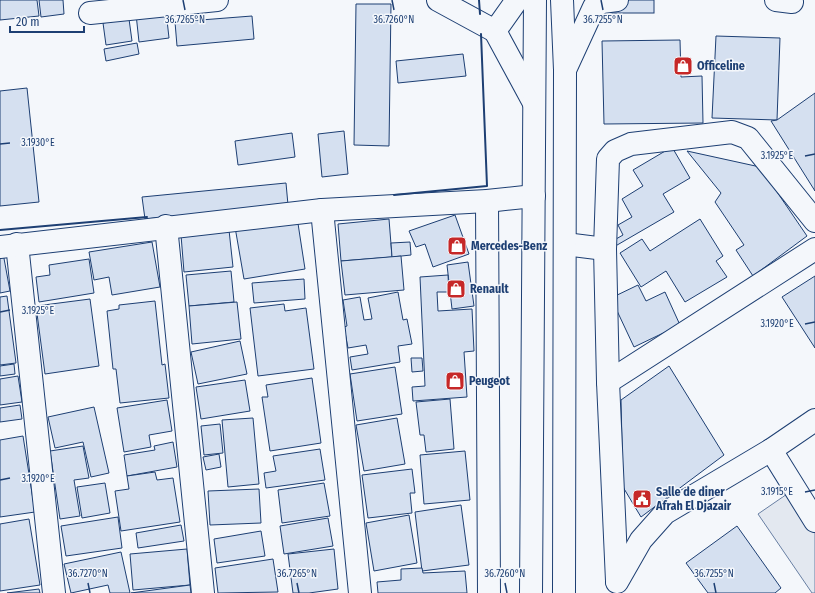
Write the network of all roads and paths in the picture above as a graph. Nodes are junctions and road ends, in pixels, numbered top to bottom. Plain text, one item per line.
1 (217, 0) edge
2 (438, 0) edge
3 (517, 0) edge
4 (535, 0) edge
5 (562, 0) edge
6 (617, 0) edge
7 (90, 13) dead end
8 (495, 32) junction
9 (565, 70) junction
10 (534, 103) junction
11 (534, 196) junction
12 (487, 201) junction
13 (322, 210) junction
14 (815, 221) edge
15 (166, 226) junction
16 (566, 244) junction
17 (9, 245) edge
18 (605, 249) junction
19 (815, 249) edge
20 (608, 382) junction
21 (815, 420) edge
22 (771, 450) junction
23 (815, 521) edge
24 (617, 587) edge
25 (54, 593) edge
26 (203, 593) edge
27 (360, 593) edge
28 (489, 593) edge
29 (531, 593) edge
30 (564, 593) edge

1 - 7 main road
2 - 8 main road
3 - 8 main road
4 - 10 main road
5 - 9 main road
6 - 9 main road
8 - 10 main road
9 - 16 main road
10 - 11 main road
11 - 12 main road
11 - 29 main road
12 - 13 main road
12 - 28 main road
13 - 15 main road
13 - 27 main road
14 - 18 main road
15 - 17 main road
15 - 26 main road
16 - 18 main road
16 - 30 main road
17 - 25 main road
18 - 20 main road
19 - 20 main road
20 - 24 main road
21 - 22 main road
22 - 23 main road
22 - 24 main road

